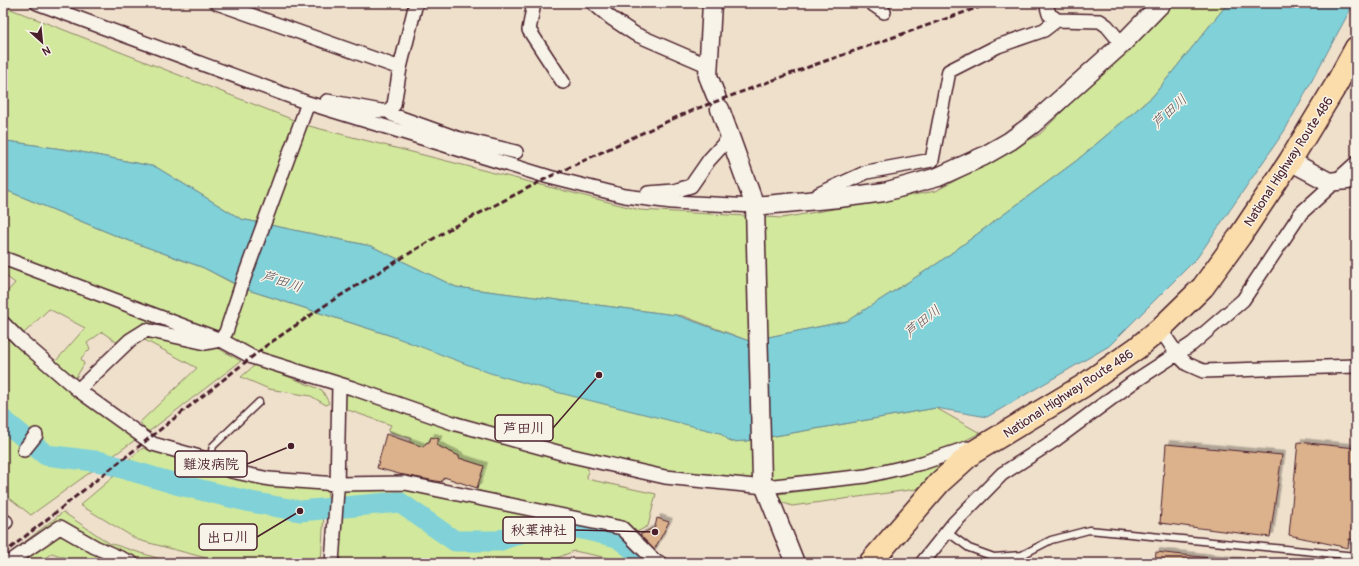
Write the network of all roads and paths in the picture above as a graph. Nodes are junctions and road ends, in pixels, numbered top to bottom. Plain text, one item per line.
1 (36, 3) edge
2 (217, 3) edge
3 (416, 3) edge
4 (534, 3) edge
5 (593, 3) edge
6 (712, 3) edge
7 (871, 3) edge
8 (1046, 3) edge
9 (1162, 3) edge
10 (58, 7) edge
11 (884, 12) dead end
12 (1058, 20) junction
13 (1122, 44) junction
14 (1356, 48) edge
15 (709, 66) junction
16 (400, 68) junction
17 (564, 82) dead end
18 (308, 103) junction
19 (323, 104) junction
20 (388, 110) junction
21 (730, 137) junction
22 (516, 152) dead end
23 (1290, 161) junction
24 (1356, 163) edge
25 (1356, 179) edge
26 (1337, 181) junction
27 (638, 197) junction
28 (818, 200) junction
29 (755, 210) junction
30 (3, 258) edge
31 (3, 323) edge
32 (1160, 329) junction
33 (223, 336) junction
34 (1177, 354) junction
35 (1356, 366) edge
36 (339, 384) junction
37 (78, 390) junction
38 (259, 402) dead end
39 (36, 435) dead end
40 (24, 450) dead end
41 (972, 453) junction
42 (210, 460) junction
43 (764, 483) junction
44 (337, 487) junction
45 (946, 532) junction
46 (1356, 556) edge
47 (8, 563) edge
48 (132, 563) edge
49 (332, 563) edge
50 (660, 563) edge
51 (794, 563) edge
52 (870, 563) edge
53 (922, 563) edge

1 - 10 street
2 - 16 street
3 - 16 street
4 - 17 street
5 - 15 street
6 - 15 street
7 - 11 street
8 - 12 street
9 - 13 street
10 - 18 street
12 - 13 street
12 - 28 street
13 - 28 street
14 - 23 highway, National Highway Route 486
15 - 21 street
16 - 20 street
18 - 19 street
18 - 33 street
19 - 20 street
19 - 27 street
20 - 22 street
21 - 27 street
21 - 29 street
23 - 26 street
23 - 32 highway, National Highway Route 486
24 - 26 street
25 - 26 street
26 - 34 street
27 - 29 street
28 - 29 street
29 - 43 street
30 - 33 street
31 - 37 street
32 - 34 street
32 - 41 highway, National Highway Route 486
33 - 36 street
33 - 37 street
34 - 35 street
34 - 45 street
36 - 43 street
36 - 44 street
37 - 42 street
38 - 42 lane
39 - 40 street
41 - 43 street
41 - 52 highway, National Highway Route 486
42 - 44 street
43 - 51 street
44 - 49 street
44 - 50 street
45 - 46 lane
45 - 53 street
47 - 48 street

